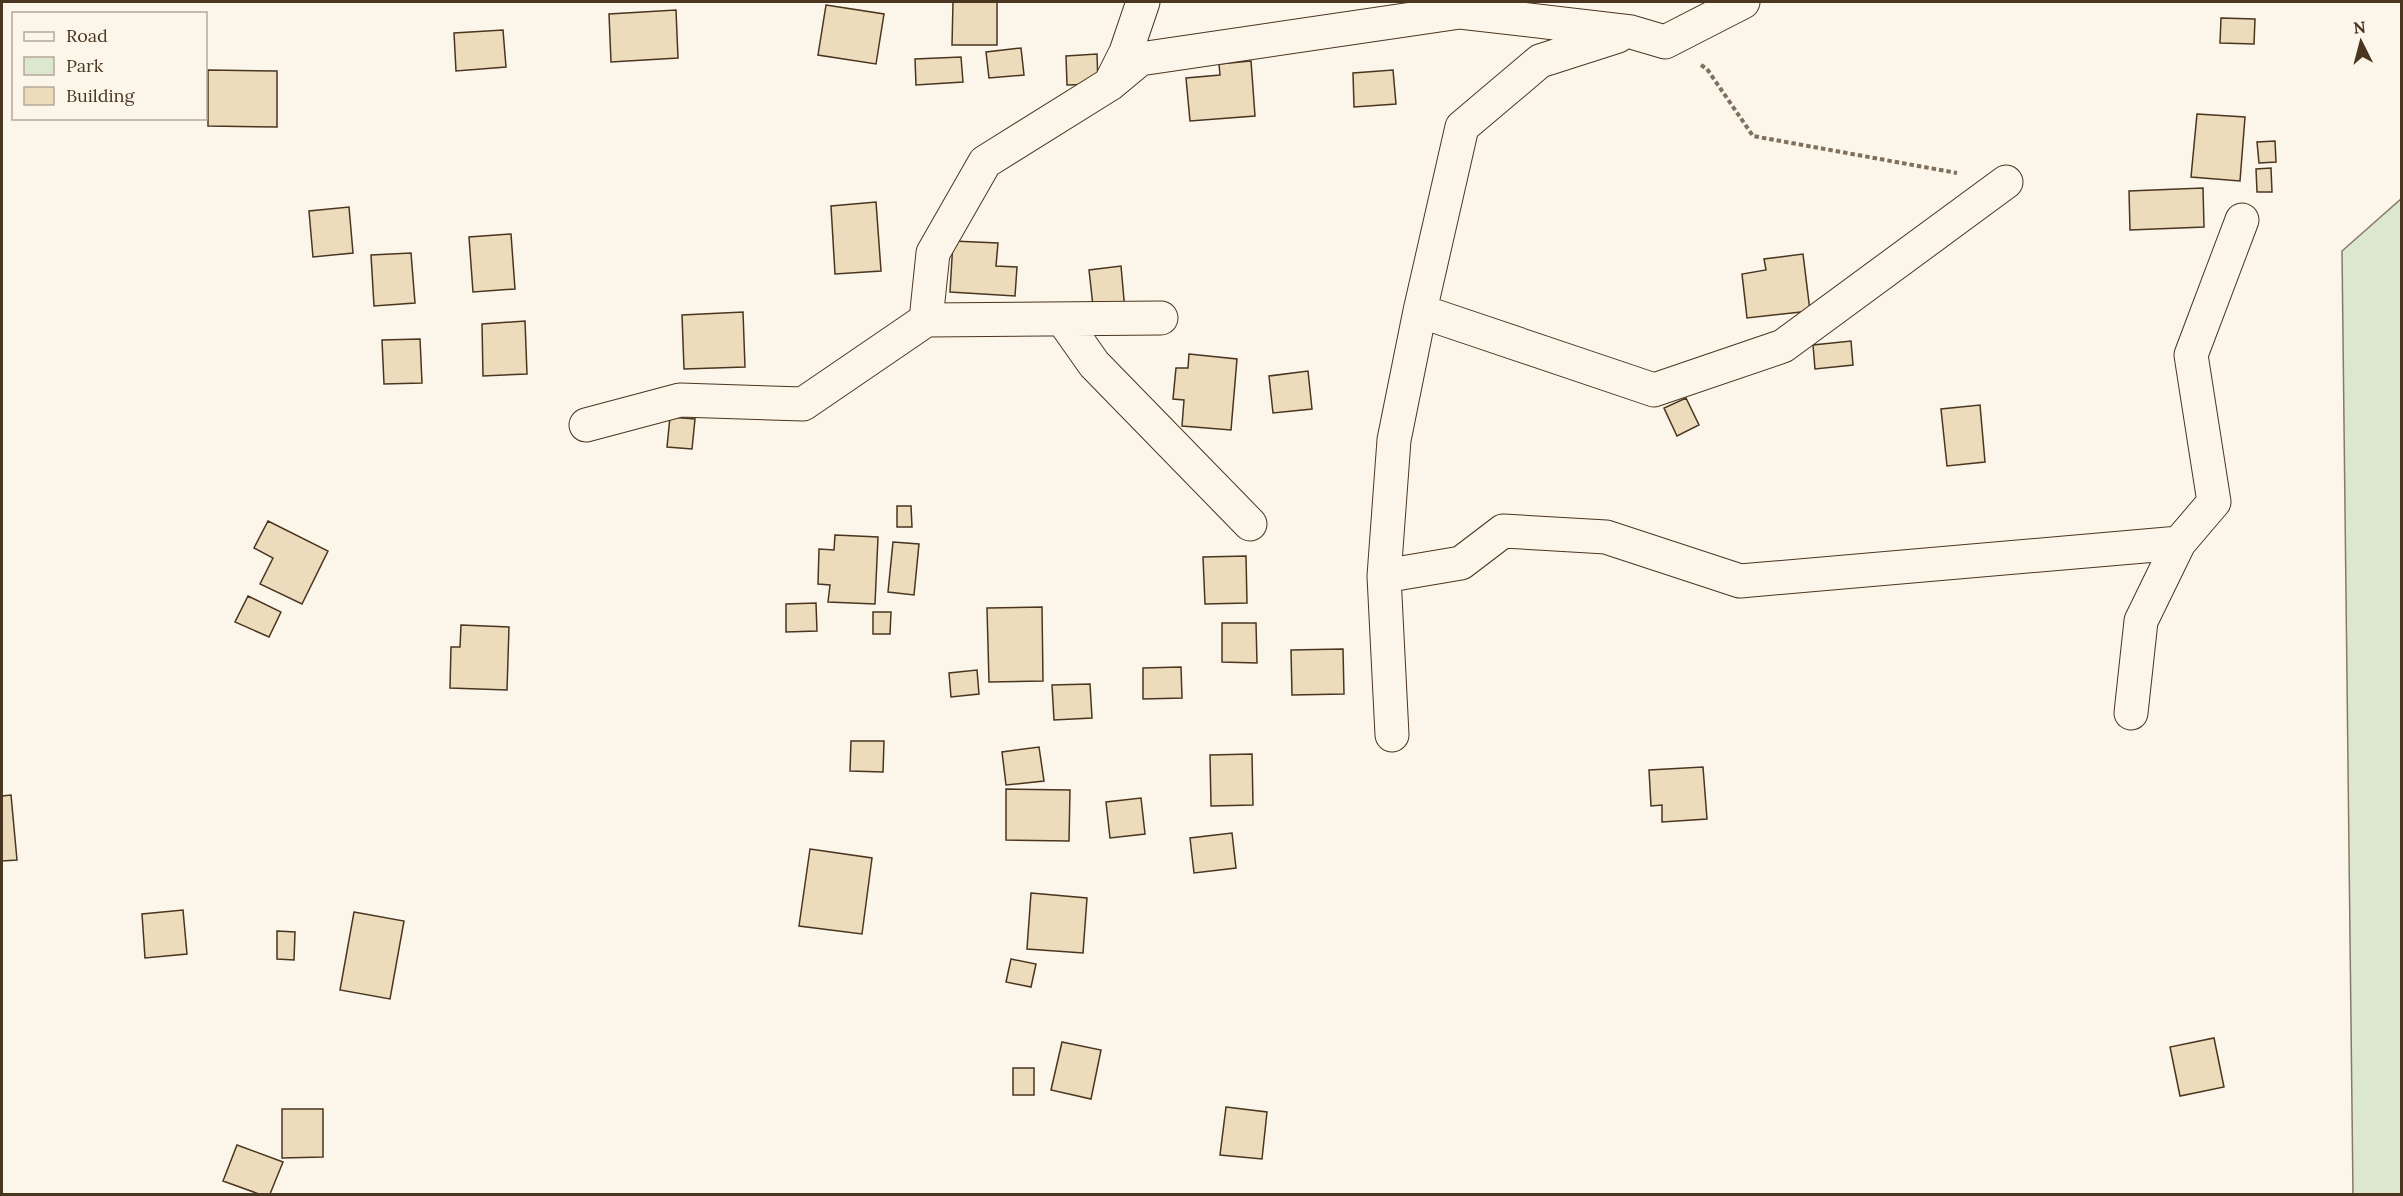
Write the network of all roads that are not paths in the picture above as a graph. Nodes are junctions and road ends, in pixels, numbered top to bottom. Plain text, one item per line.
1 (1143, 2) edge
2 (1743, 2) edge
3 (1631, 32) junction
4 (1110, 84) junction
5 (2006, 182) road end
6 (2242, 220) dead end
7 (1420, 311) junction
8 (1161, 318) dead end
9 (926, 320) junction
10 (1063, 320) junction
11 (586, 425) dead end
12 (1250, 524) dead end
13 (2179, 543) junction
14 (1383, 576) junction
15 (2131, 713) dead end
16 (1392, 735) dead end

1 - 4 street
2 - 3 street
3 - 4 street
3 - 7 street
4 - 9 street
5 - 7 street
6 - 13 street
7 - 14 street
8 - 10 street
9 - 10 street
9 - 11 street
10 - 12 street
13 - 14 street
13 - 15 street
14 - 16 street

